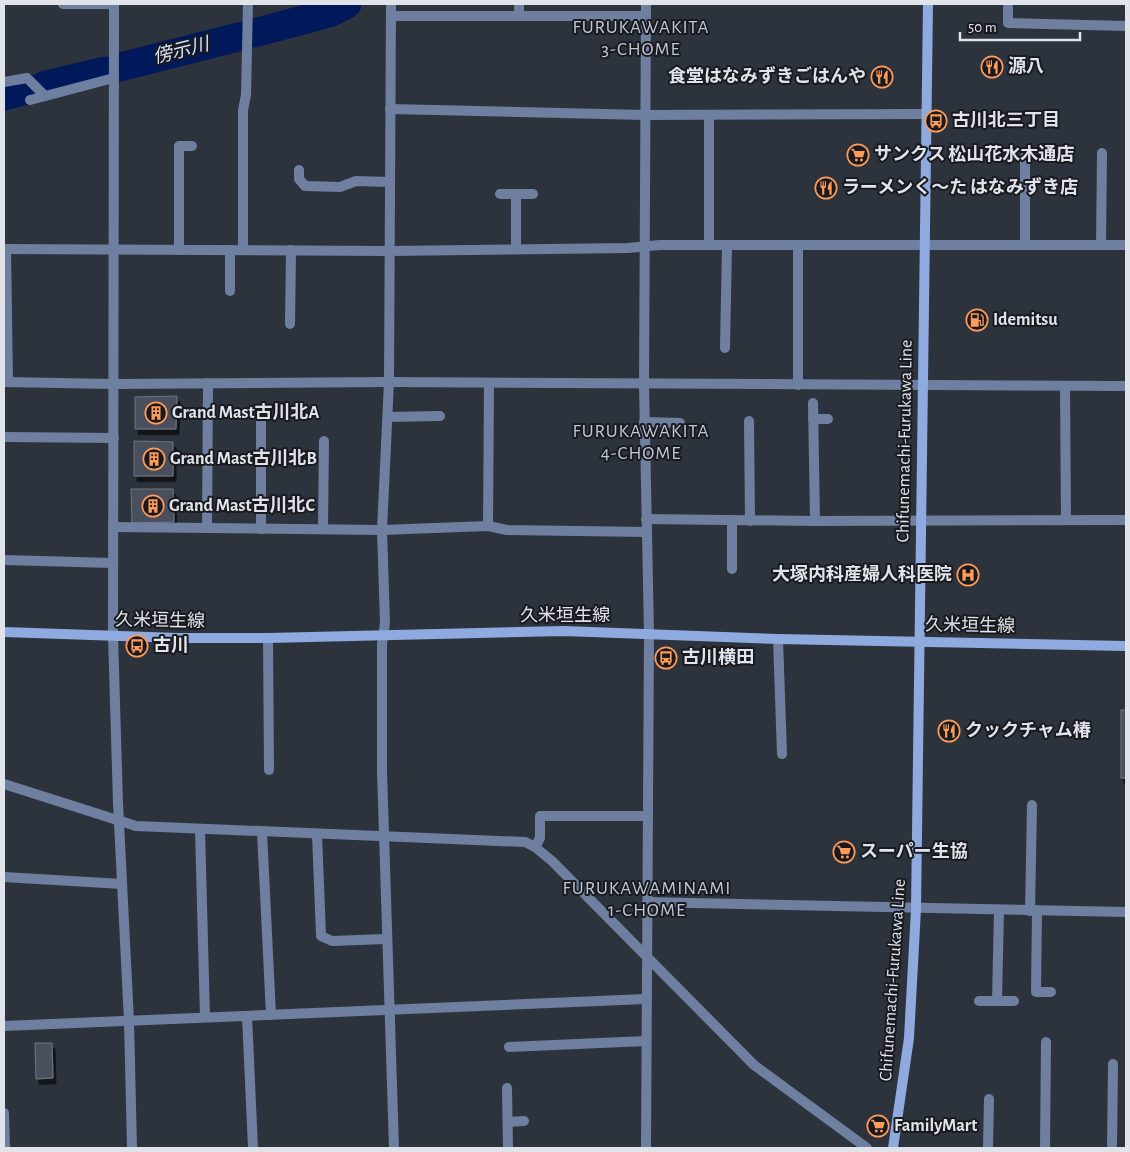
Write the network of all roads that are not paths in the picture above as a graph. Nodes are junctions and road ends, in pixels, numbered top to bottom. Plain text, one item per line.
1 (63, 4) edge
2 (114, 4) edge
3 (248, 4) edge
4 (391, 4) edge
5 (519, 4) edge
6 (646, 4) edge
7 (928, 4) edge
8 (1008, 4) edge
9 (391, 16) junction
10 (519, 16) junction
11 (645, 16) junction
12 (1126, 26) edge
13 (114, 78) junction
14 (4, 82) edge
15 (46, 96) junction
16 (30, 100) dead end
17 (390, 109) junction
18 (709, 114) junction
19 (926, 114) junction
20 (644, 115) junction
21 (192, 146) dead end
22 (1102, 153) dead end
23 (1024, 156) dead end
24 (299, 170) dead end
25 (389, 182) junction
26 (500, 194) dead end
27 (516, 194) junction
28 (532, 194) dead end
29 (709, 245) junction
30 (727, 245) junction
31 (1025, 245) junction
32 (1101, 245) junction
33 (1126, 245) edge
34 (798, 246) junction
35 (925, 246) junction
36 (643, 247) junction
37 (5, 249) edge
38 (114, 249) junction
39 (516, 249) junction
40 (179, 250) junction
41 (230, 250) junction
42 (243, 250) junction
43 (291, 250) junction
44 (389, 251) junction
45 (230, 291) dead end
46 (290, 324) dead end
47 (725, 348) dead end
48 (6, 382) edge
49 (389, 382) junction
50 (208, 383) junction
51 (490, 383) junction
52 (114, 384) junction
53 (644, 384) junction
54 (798, 384) junction
55 (922, 385) junction
56 (1065, 386) junction
57 (1126, 386) edge
58 (813, 403) dead end
59 (440, 416) dead end
60 (388, 417) junction
61 (813, 419) junction
62 (828, 419) dead end
63 (749, 421) dead end
64 (261, 422) dead end
65 (644, 422) junction
66 (680, 423) dead end
67 (4, 437) edge
68 (114, 438) junction
69 (324, 441) dead end
70 (646, 520) junction
71 (732, 520) junction
72 (750, 520) junction
73 (1066, 520) junction
74 (1126, 520) edge
75 (814, 521) junction
76 (920, 521) junction
77 (488, 526) junction
78 (113, 528) junction
79 (208, 528) junction
80 (261, 529) junction
81 (323, 529) junction
82 (382, 530) junction
83 (646, 532) junction
84 (4, 560) edge
85 (113, 563) junction
86 (732, 569) dead end
87 (4, 632) edge
88 (648, 633) junction
89 (384, 634) junction
90 (113, 636) junction
91 (268, 638) junction
92 (778, 639) junction
93 (918, 642) junction
94 (1126, 646) edge
95 (782, 754) dead end
96 (269, 770) dead end
97 (4, 784) edge
98 (1032, 805) dead end
99 (648, 816) junction
100 (120, 823) junction
101 (200, 830) junction
102 (262, 832) junction
103 (316, 834) junction
104 (383, 837) junction
105 (535, 847) junction
106 (4, 877) edge
107 (122, 884) junction
108 (647, 902) junction
109 (916, 909) junction
110 (999, 910) junction
111 (1034, 911) junction
112 (1126, 912) edge
113 (386, 939) junction
114 (646, 954) junction
115 (1051, 992) dead end
116 (646, 999) junction
117 (979, 1001) dead end
118 (997, 1001) junction
119 (1014, 1001) dead end
120 (389, 1010) junction
121 (271, 1015) junction
122 (247, 1016) junction
123 (205, 1017) junction
124 (129, 1021) junction
125 (4, 1026) edge
126 (646, 1042) junction
127 (1046, 1042) dead end
128 (509, 1047) dead end
129 (1113, 1064) dead end
130 (507, 1088) dead end
131 (989, 1099) dead end
132 (4, 1113) edge
133 (524, 1121) dead end
134 (508, 1122) junction
135 (5, 1148) edge
136 (132, 1148) edge
137 (253, 1148) edge
138 (394, 1148) edge
139 (508, 1148) edge
140 (646, 1148) edge
141 (867, 1148) edge
142 (893, 1148) edge
143 (988, 1148) edge
144 (1045, 1148) edge
145 (1112, 1148) edge

1 - 2 street
2 - 13 street
3 - 42 street
4 - 9 street
5 - 10 street
6 - 11 street
7 - 19 street, Chifunemachi-Furukawa Line
8 - 12 street
9 - 10 street
9 - 17 street
10 - 11 street
11 - 20 street
13 - 15 street
13 - 38 street
14 - 15 street
15 - 16 street
17 - 20 street
17 - 25 street
18 - 19 street
18 - 20 street
18 - 29 street
19 - 35 street, Chifunemachi-Furukawa Line
20 - 36 street
21 - 40 street
22 - 32 street
23 - 31 street
24 - 25 street
25 - 44 street
26 - 27 street
27 - 28 street
27 - 39 street
29 - 30 street
29 - 36 street
30 - 34 street
30 - 47 street
31 - 32 street
31 - 35 street
32 - 33 street
34 - 35 street
34 - 54 street
35 - 55 street, Chifunemachi-Furukawa Line
36 - 39 street
36 - 53 street
37 - 38 street
37 - 48 street
38 - 40 street
38 - 52 street
39 - 44 street
40 - 41 street
41 - 42 street
41 - 45 street
42 - 43 street
43 - 44 street
43 - 46 street
44 - 49 street
48 - 52 street
49 - 50 street
49 - 51 street
49 - 60 street
50 - 52 street
50 - 79 street
51 - 53 street
51 - 77 street
52 - 68 street
53 - 54 street
53 - 65 street
54 - 55 street
55 - 56 street
55 - 76 street, Chifunemachi-Furukawa Line
56 - 57 street
56 - 73 street
58 - 61 street
59 - 60 street
60 - 82 street
61 - 62 street
61 - 75 street
63 - 72 street
64 - 80 street
65 - 66 street
65 - 70 street
67 - 68 street
68 - 78 street
69 - 81 street
70 - 71 street
70 - 83 street
71 - 72 street
71 - 86 street
72 - 75 street
73 - 74 street
73 - 76 street
75 - 76 street
76 - 93 street, Chifunemachi-Furukawa Line
77 - 82 street
77 - 83 street
78 - 79 street
78 - 85 street
79 - 80 street
80 - 81 street
81 - 82 street
82 - 89 street
83 - 88 street
84 - 85 street
85 - 90 street
87 - 90 street, 久米垣生線
88 - 89 street, 久米垣生線
88 - 92 street, 久米垣生線
88 - 99 street
89 - 91 street, 久米垣生線
89 - 104 street
90 - 91 street, 久米垣生線
90 - 100 street
91 - 96 street
92 - 93 street, 久米垣生線
92 - 95 street
93 - 94 street, 久米垣生線
93 - 109 street, Chifunemachi-Furukawa Line
97 - 100 street
98 - 111 street
99 - 105 street
99 - 108 street
100 - 101 street
100 - 107 street
101 - 102 street
101 - 123 street
102 - 103 street
102 - 121 street
103 - 104 street
103 - 113 street
104 - 105 street
104 - 113 street
105 - 114 street
106 - 107 street
107 - 124 street
108 - 109 street
108 - 114 street
109 - 110 street
109 - 142 street, Chifunemachi-Furukawa Line
110 - 111 street
110 - 118 street
111 - 112 street
111 - 115 street
113 - 120 street
114 - 116 street
114 - 141 street
116 - 120 street
116 - 126 street
117 - 118 street
118 - 119 street
120 - 121 street
120 - 138 street
121 - 122 street
122 - 123 street
122 - 137 street
123 - 124 street
124 - 125 street
124 - 136 street
126 - 128 street
126 - 140 street
127 - 144 street
129 - 145 street
130 - 134 street
131 - 143 street
132 - 135 street
133 - 134 street
134 - 139 street

